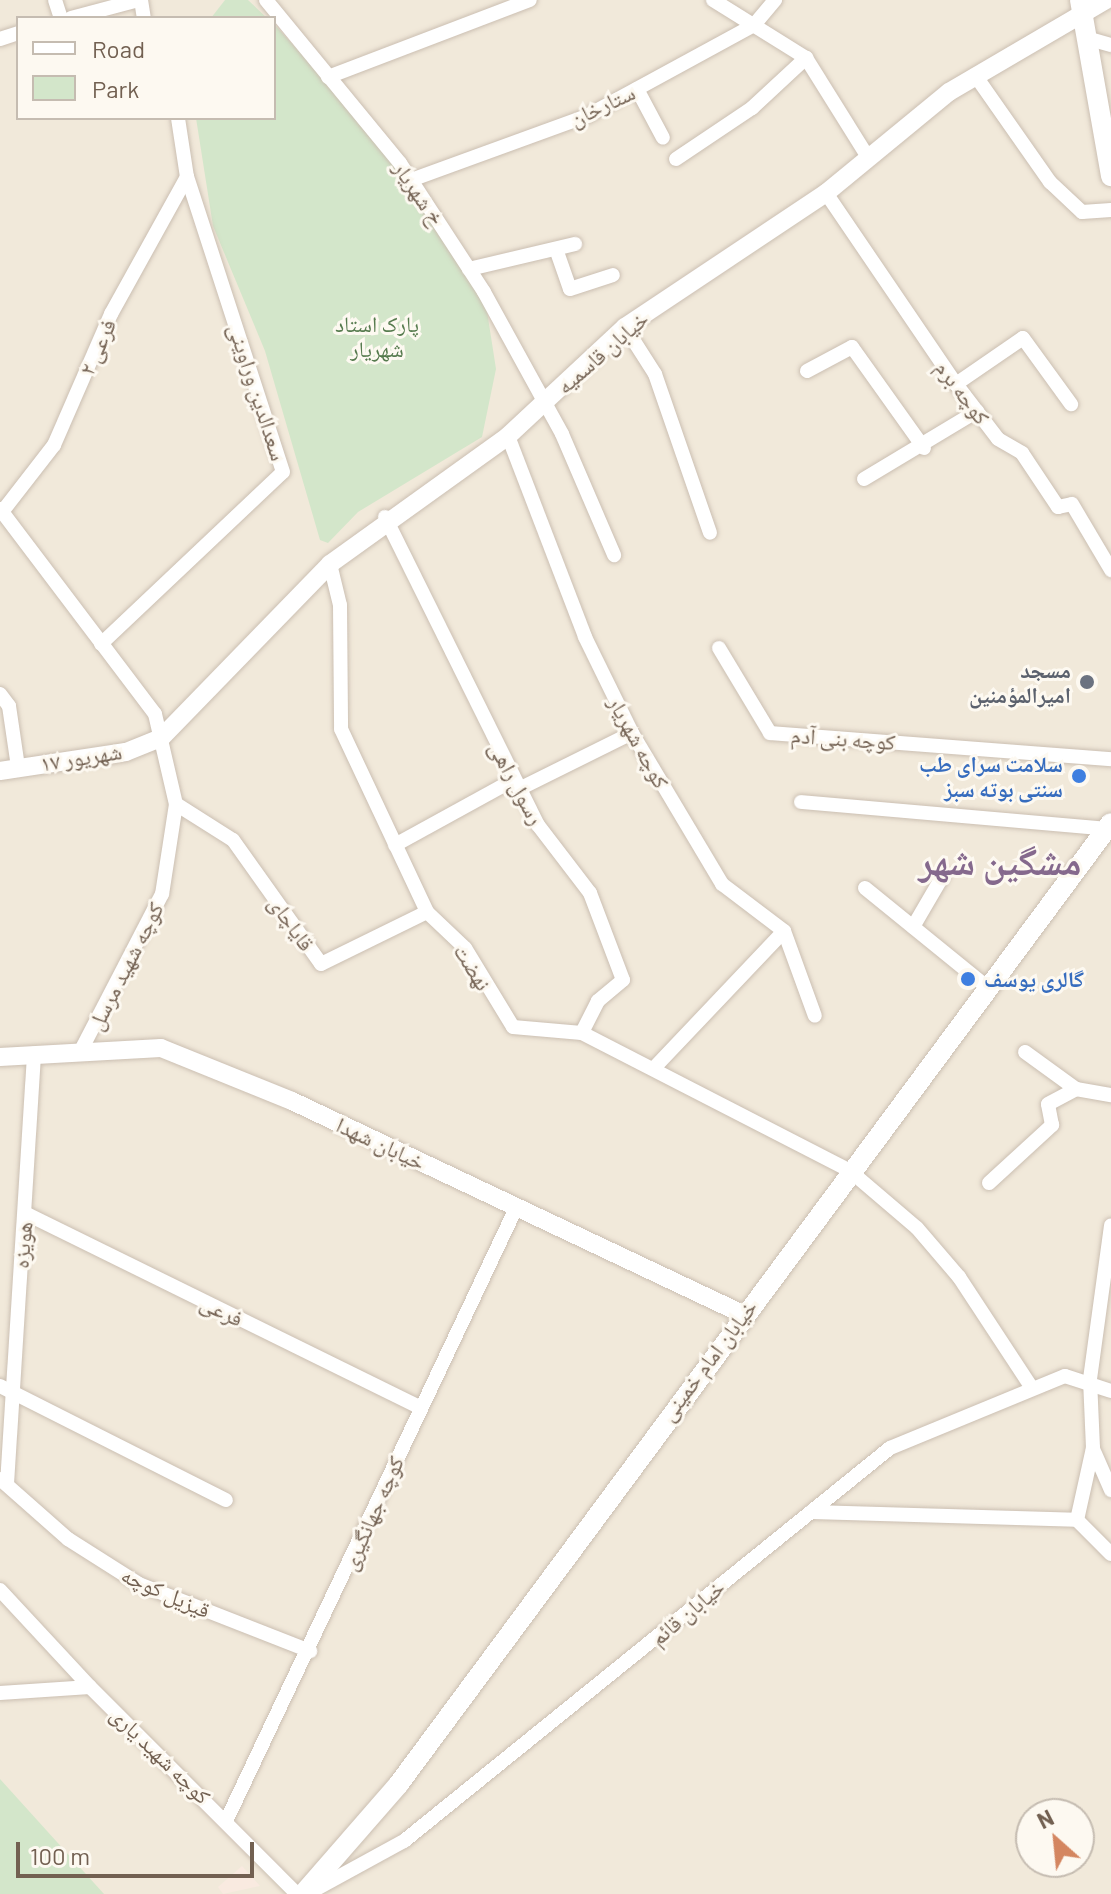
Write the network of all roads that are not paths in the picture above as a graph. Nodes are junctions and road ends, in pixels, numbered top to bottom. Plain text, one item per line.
1 (139, 0) edge
2 (266, 0) edge
3 (530, 0) edge
4 (713, 0) edge
5 (775, 0) edge
6 (1106, 0) edge
7 (1081, 8) edge
8 (79, 16) edge
9 (754, 25) junction
10 (1086, 38) junction
11 (1111, 45) edge
12 (806, 58) junction
13 (975, 75) junction
14 (328, 77) junction
15 (637, 89) junction
16 (178, 120) edge
17 (663, 138) dead end
18 (676, 159) dead end
19 (869, 159) junction
20 (1111, 176) edge
21 (187, 177) junction
22 (411, 180) junction
23 (826, 193) junction
24 (1111, 210) edge
25 (575, 244) dead end
26 (556, 249) junction
27 (469, 269) junction
28 (613, 275) dead end
29 (625, 327) junction
30 (807, 371) dead end
31 (956, 384) junction
32 (1071, 404) dead end
33 (541, 406) junction
34 (977, 411) junction
35 (508, 436) junction
36 (924, 448) junction
37 (864, 479) dead end
38 (1, 510) edge
39 (385, 517) junction
40 (710, 533) dead end
41 (614, 555) dead end
42 (330, 564) junction
43 (1111, 570) edge
44 (101, 644) junction
45 (719, 648) dead end
46 (0, 694) edge
47 (632, 733) junction
48 (161, 738) junction
49 (1111, 759) edge
50 (9, 769) edge
51 (516, 784) junction
52 (801, 802) dead end
53 (176, 804) junction
54 (1109, 826) edge
55 (395, 845) junction
56 (944, 874) dead end
57 (865, 888) dead end
58 (427, 912) junction
59 (913, 927) junction
60 (784, 931) junction
61 (987, 987) junction
62 (815, 1016) dead end
63 (582, 1033) junction
64 (80, 1052) junction
65 (1025, 1052) dead end
66 (34, 1054) junction
67 (0, 1057) edge
68 (655, 1067) junction
69 (1076, 1089) junction
70 (1111, 1095) edge
71 (849, 1170) junction
72 (989, 1183) dead end
73 (517, 1206) junction
74 (25, 1213) junction
75 (1111, 1225) edge
76 (743, 1314) junction
77 (1090, 1379) junction
78 (1032, 1388) junction
79 (5, 1389) edge
80 (1111, 1391) edge
81 (420, 1407) junction
82 (1093, 1448) junction
83 (4, 1482) edge
84 (1111, 1490) edge
85 (226, 1500) dead end
86 (811, 1512) junction
87 (1077, 1520) junction
88 (1111, 1554) edge
89 (0, 1590) edge
90 (310, 1651) junction
91 (90, 1687) junction
92 (0, 1693) edge
93 (227, 1819) junction
94 (302, 1894) edge

1 - 8 street
2 - 14 street, خ شهریار
3 - 14 street
4 - 9 street
5 - 9 street, ستارخان
6 - 7 street, خیابان قاسمیه
7 - 10 main road
7 - 13 street, خیابان قاسمیه
9 - 12 street
9 - 15 street, ستارخان
10 - 11 street
10 - 20 main road
12 - 18 street
12 - 19 street
13 - 19 street, خیابان قاسمیه
13 - 24 street
14 - 22 street, خ شهریار
15 - 17 street
15 - 22 street, ستارخان
16 - 21 street, سعدالدین وراوینی
19 - 23 street, خیابان قاسمیه
21 - 38 street, فرعی ۲
21 - 44 street, سعدالدین وراوینی
22 - 27 street, خ شهریار
23 - 29 street, خیابان قاسمیه
23 - 31 street, کوچه برم
25 - 26 street
26 - 27 street
26 - 28 street
27 - 33 street, خ شهریار
29 - 33 street, خیابان قاسمیه
29 - 40 street
30 - 36 street
31 - 32 street
31 - 34 street, کوچه برم
33 - 35 street, خیابان قاسمیه
33 - 41 street, خ شهریار
34 - 36 street
34 - 43 street, کوچه برم
35 - 39 street, خیابان قاسمیه
35 - 47 street, کوچه شهریار
36 - 37 street
38 - 44 street, کوچه شهید مرسل
39 - 42 street, خیابان قاسمیه
39 - 51 street, رسول راهی
42 - 48 street, خیابان قاسمیه
42 - 55 street, نهضت
44 - 48 street, کوچه شهید مرسل
45 - 49 street, کوچه بنی آدم
46 - 50 street
47 - 51 street
47 - 60 street, کوچه شهریار
48 - 50 street, ۱۷ شهریور
48 - 53 street, کوچه شهید مرسل
51 - 55 street
51 - 63 street, رسول راهی
52 - 54 street
53 - 58 street, قایاچای
53 - 64 street, کوچه شهید مرسل
54 - 61 main road, خیابان امام خمینی
55 - 58 street, نهضت
56 - 59 street
57 - 59 street
58 - 63 street, نهضت
59 - 61 street
60 - 62 street
60 - 68 street
61 - 71 main road, خیابان امام خمینی
63 - 68 street, نهضت
64 - 66 street, خیابان شهدا
64 - 73 street, خیابان شهدا
65 - 69 street
66 - 67 street, خیابان شهدا
66 - 74 street, هویزه
68 - 71 street, نهضت
69 - 70 street
69 - 72 street
71 - 76 main road, خیابان امام خمینی
71 - 78 street, نهضت
73 - 76 street, خیابان شهدا
73 - 81 street, کوچه جهانگیری
74 - 79 street, هویزه
74 - 81 street, فرعی
75 - 77 street
76 - 94 main road, خیابان امام خمینی
77 - 78 street, خیابان قائم
77 - 80 street
77 - 82 street
78 - 86 street, خیابان قائم
79 - 83 street, هویزه
79 - 85 street
81 - 90 street, کوچه جهانگیری
82 - 84 street
82 - 87 street
83 - 90 street, قیزیل کوچه
86 - 87 street
86 - 94 street, خیابان قائم
87 - 88 street
89 - 91 street, کوچه شهید یاری
90 - 93 street, کوچه جهانگیری
91 - 92 street
91 - 93 street, کوچه شهید یاری
93 - 94 street, کوچه شهید یاری

